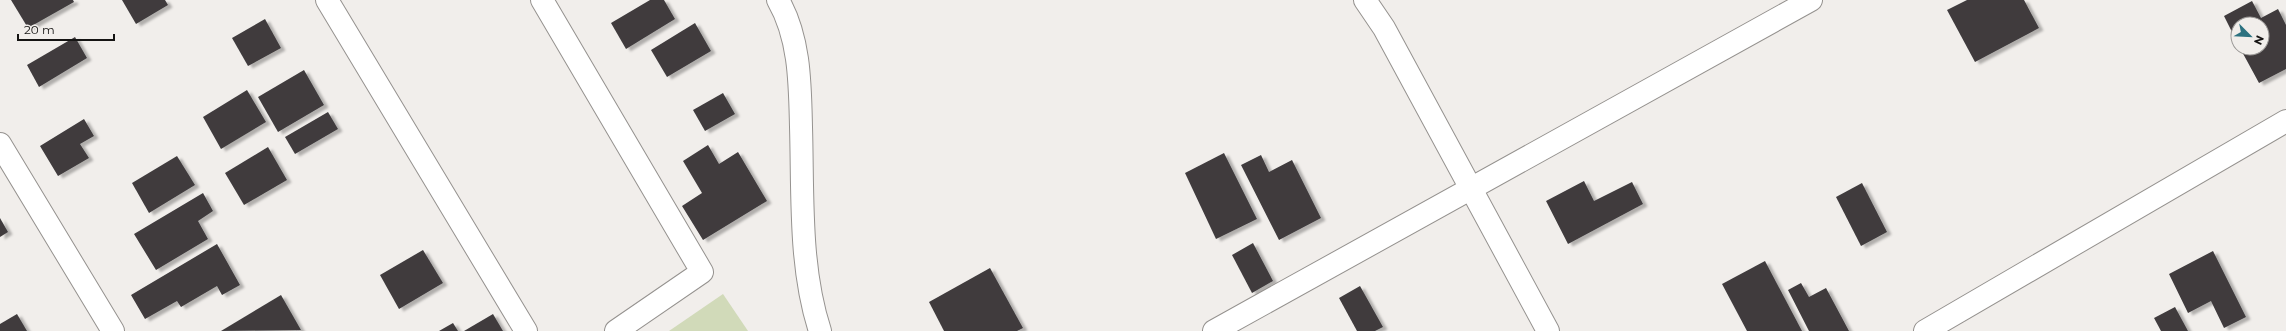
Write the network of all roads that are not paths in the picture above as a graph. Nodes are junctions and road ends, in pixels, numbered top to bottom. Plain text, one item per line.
1 (327, 0) edge
2 (542, 0) edge
3 (778, 0) edge
4 (1365, 0) edge
5 (1810, 0) edge
6 (2286, 121) edge
7 (0, 144) edge
8 (1470, 188) junction
9 (113, 331) edge
10 (526, 331) edge
11 (616, 331) edge
12 (820, 331) edge
13 (1214, 331) edge
14 (1548, 331) edge
15 (1925, 331) edge

1 - 10 street
2 - 11 street
3 - 12 street
4 - 8 street
5 - 8 street
6 - 15 street
7 - 9 street
8 - 13 street
8 - 14 street

